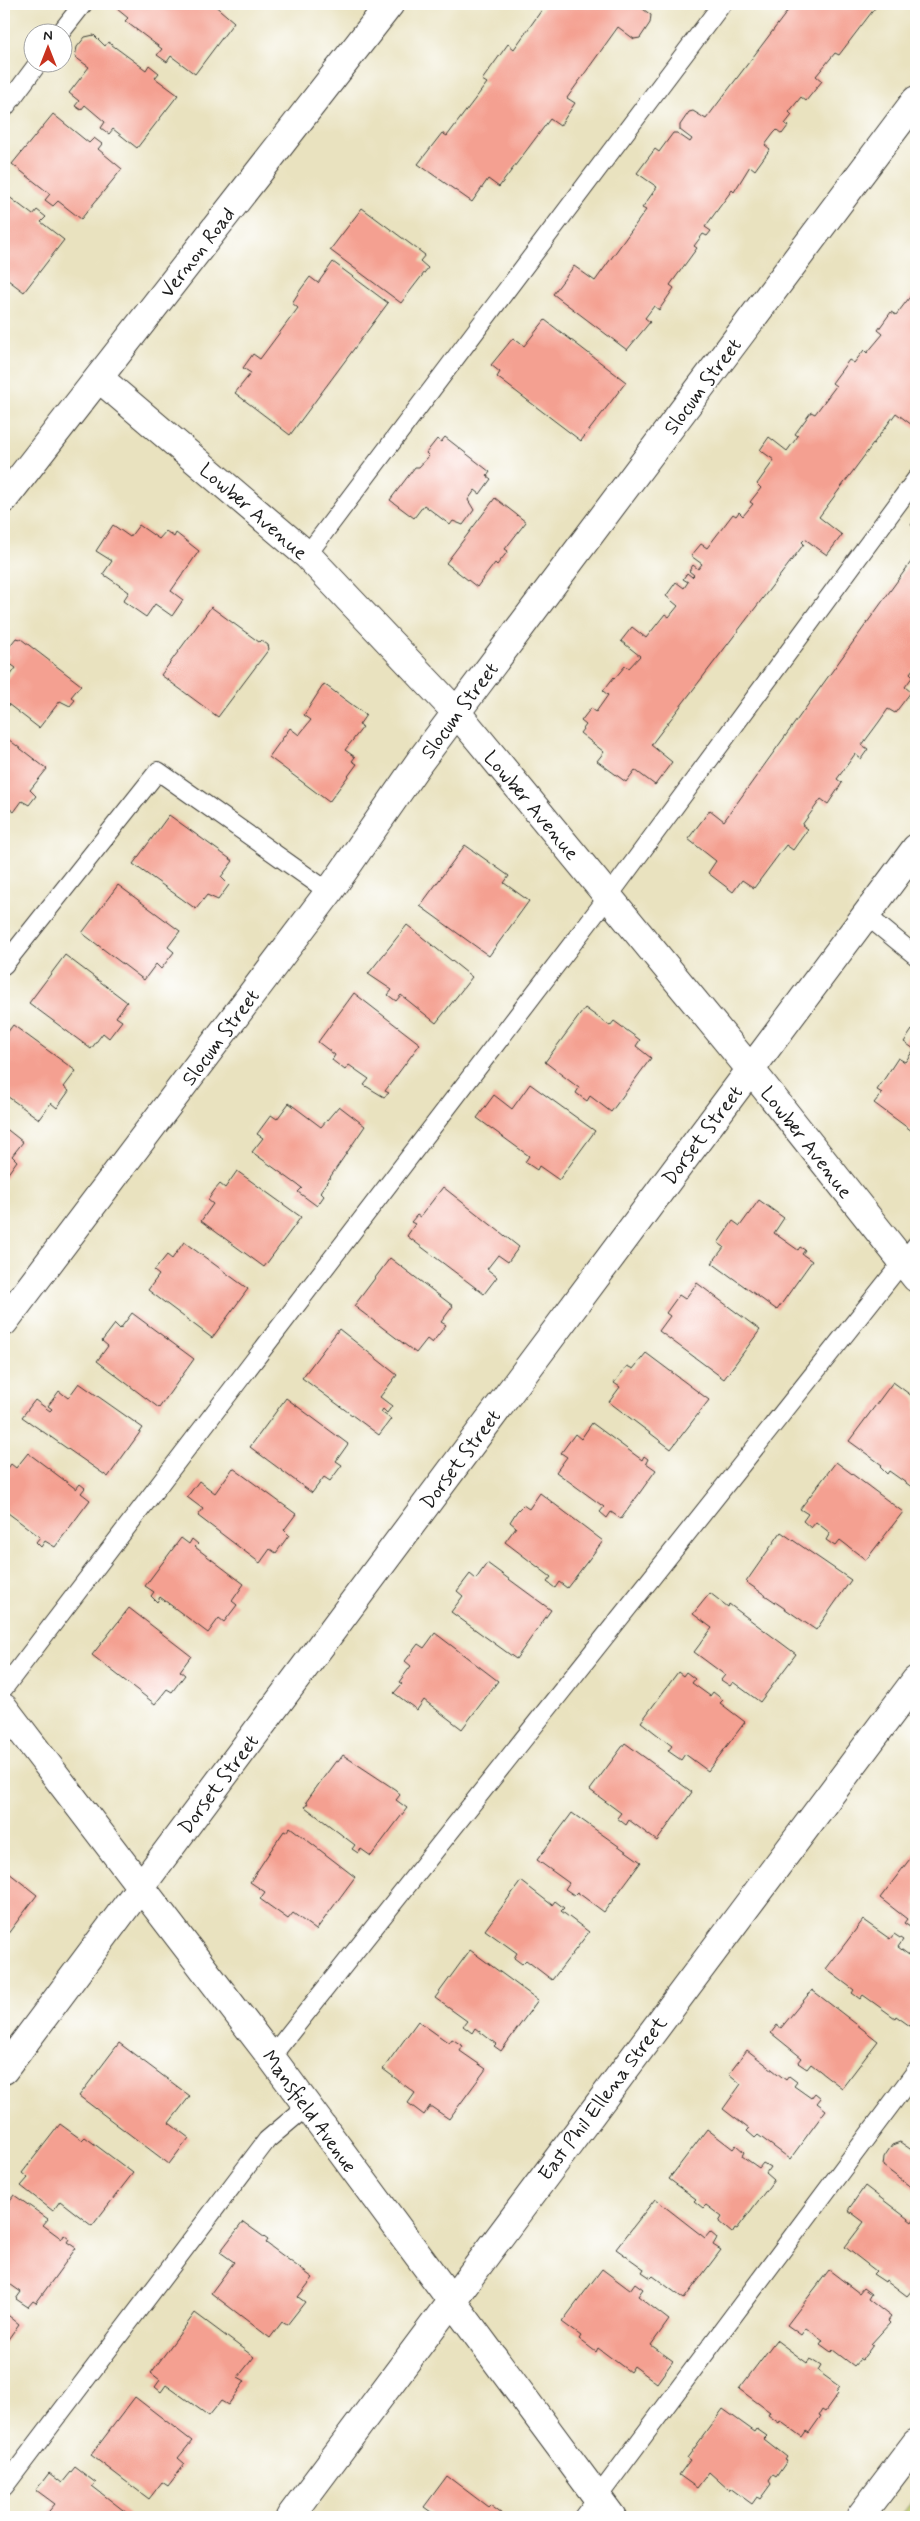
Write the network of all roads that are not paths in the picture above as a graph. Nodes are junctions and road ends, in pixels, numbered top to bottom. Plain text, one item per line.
1 (83, 4) edge
2 (390, 4) edge
3 (722, 4) edge
4 (69, 22) edge
5 (32, 72) edge
6 (916, 100) edge
7 (4, 109) edge
8 (99, 378) junction
9 (916, 479) edge
10 (4, 499) edge
11 (307, 555) junction
12 (457, 714) junction
13 (916, 848) edge
14 (329, 892) junction
15 (608, 897) junction
16 (866, 915) junction
17 (916, 956) edge
18 (4, 964) edge
19 (751, 1070) junction
20 (912, 1261) edge
21 (4, 1322) edge
22 (916, 1680) edge
23 (4, 1688) edge
24 (4, 1708) edge
25 (141, 1886) junction
26 (271, 2057) junction
27 (4, 2070) edge
28 (916, 2071) edge
29 (306, 2107) junction
30 (450, 2301) junction
31 (916, 2443) edge
32 (4, 2487) edge
33 (597, 2511) edge
34 (290, 2517) edge
35 (860, 2517) edge

1 - 4 lane
2 - 8 street, Vernon Road
3 - 11 lane
5 - 7 lane
6 - 12 street, Slocum Street
8 - 10 street, Vernon Road
8 - 11 street, Lowber Avenue
9 - 15 lane
11 - 12 street, Lowber Avenue
12 - 14 street, Slocum Street
12 - 15 street, Lowber Avenue
13 - 16 street, Dorset Street
14 - 18 lane
14 - 21 street, Slocum Street
15 - 19 street, Lowber Avenue
15 - 23 lane
16 - 17 lane
16 - 19 street, Dorset Street
19 - 20 street, Lowber Avenue
19 - 25 street, Dorset Street
20 - 26 lane
22 - 30 street, East Phil Ellena Street
24 - 25 street, Mansfield Avenue
25 - 26 street, Mansfield Avenue
25 - 27 street, Dorset Street
26 - 29 street, Mansfield Avenue
28 - 33 lane
29 - 30 street, Mansfield Avenue
29 - 32 lane
30 - 33 street, Mansfield Avenue
30 - 34 street, East Phil Ellena Street
31 - 35 street

